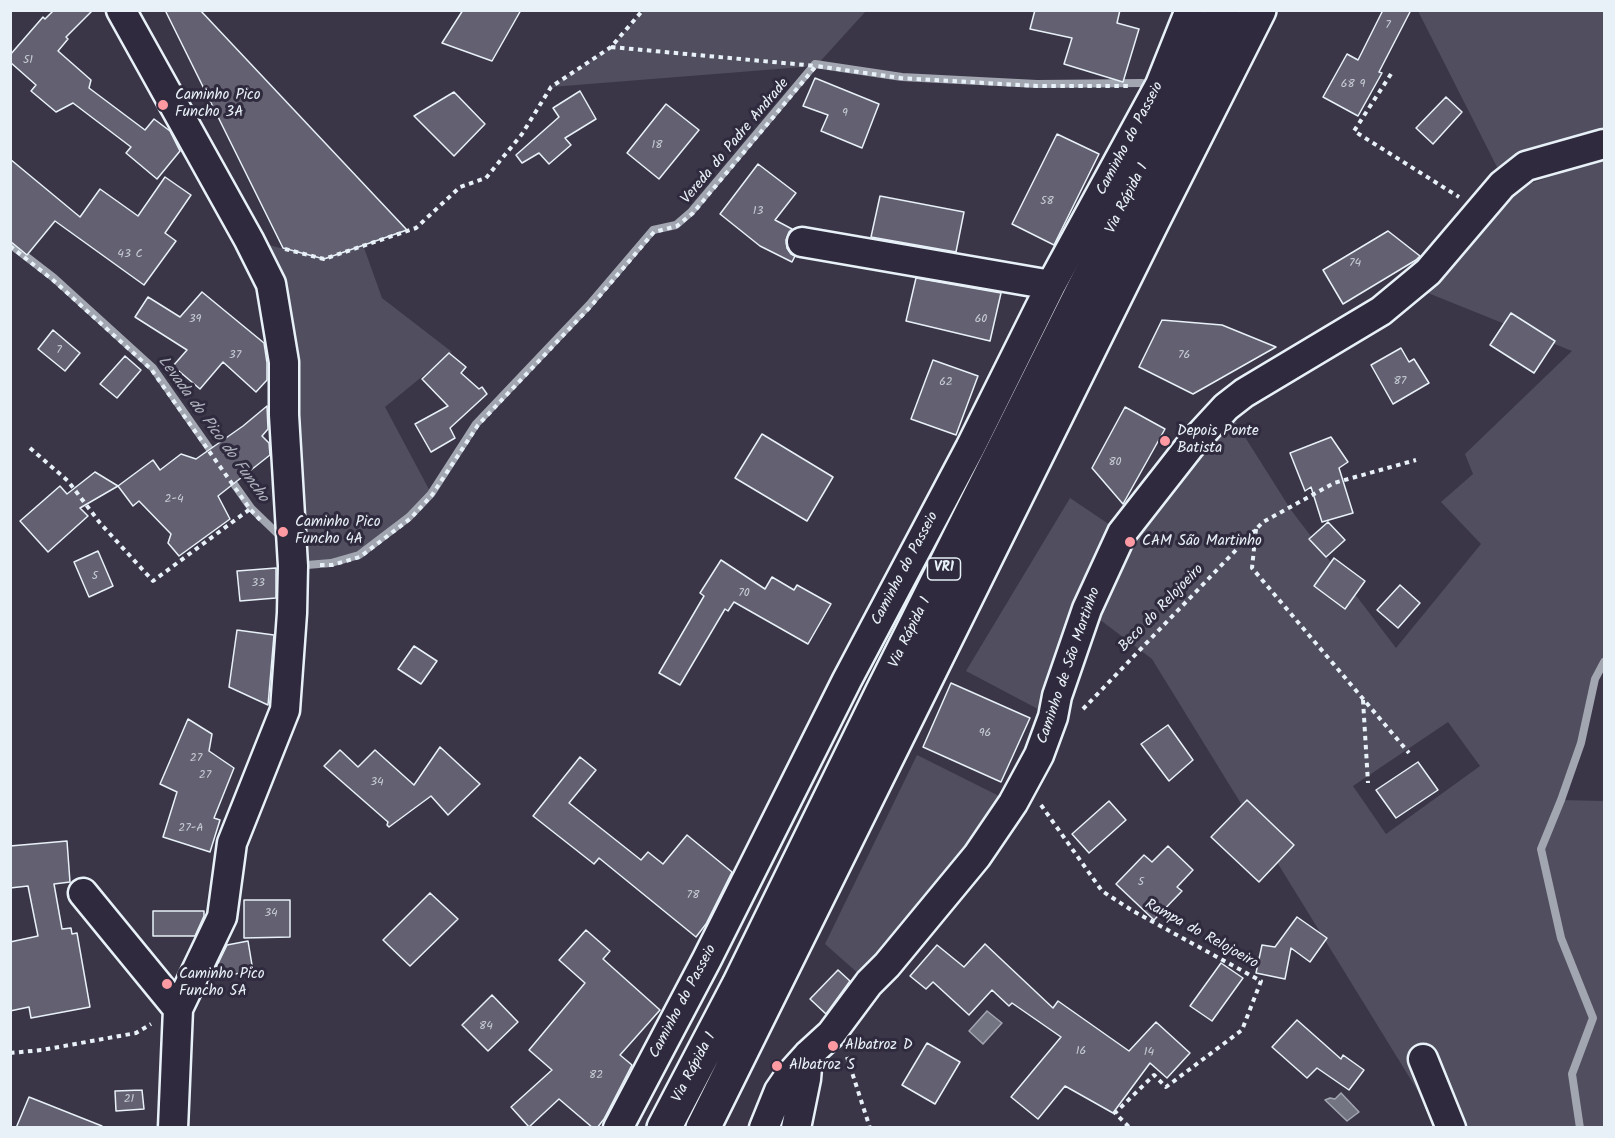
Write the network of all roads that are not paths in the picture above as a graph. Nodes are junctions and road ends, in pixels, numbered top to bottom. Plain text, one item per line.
1 (121, 10) edge
2 (1190, 10) edge
3 (1223, 10) edge
4 (1259, 10) edge
5 (1596, 146) edge
6 (802, 242) dead end
7 (1051, 285) junction
8 (83, 893) dead end
9 (178, 1009) junction
10 (808, 1055) junction
11 (1423, 1059) dead end
12 (173, 1128) edge
13 (618, 1128) edge
14 (664, 1128) edge
15 (703, 1128) edge
16 (764, 1128) edge
17 (796, 1128) edge
18 (1451, 1128) edge

1 - 9 street
2 - 7 street, Caminho do Passeio
3 - 14 highway, Via Rápida 1 / VR1
4 - 15 highway, Via Rápida 1 / VR1
5 - 10 street, Caminho de São Martinho
6 - 7 street
7 - 13 street, Caminho do Passeio
8 - 9 street
9 - 12 street
10 - 16 street, Caminho de São Martinho
10 - 17 street
11 - 18 street

